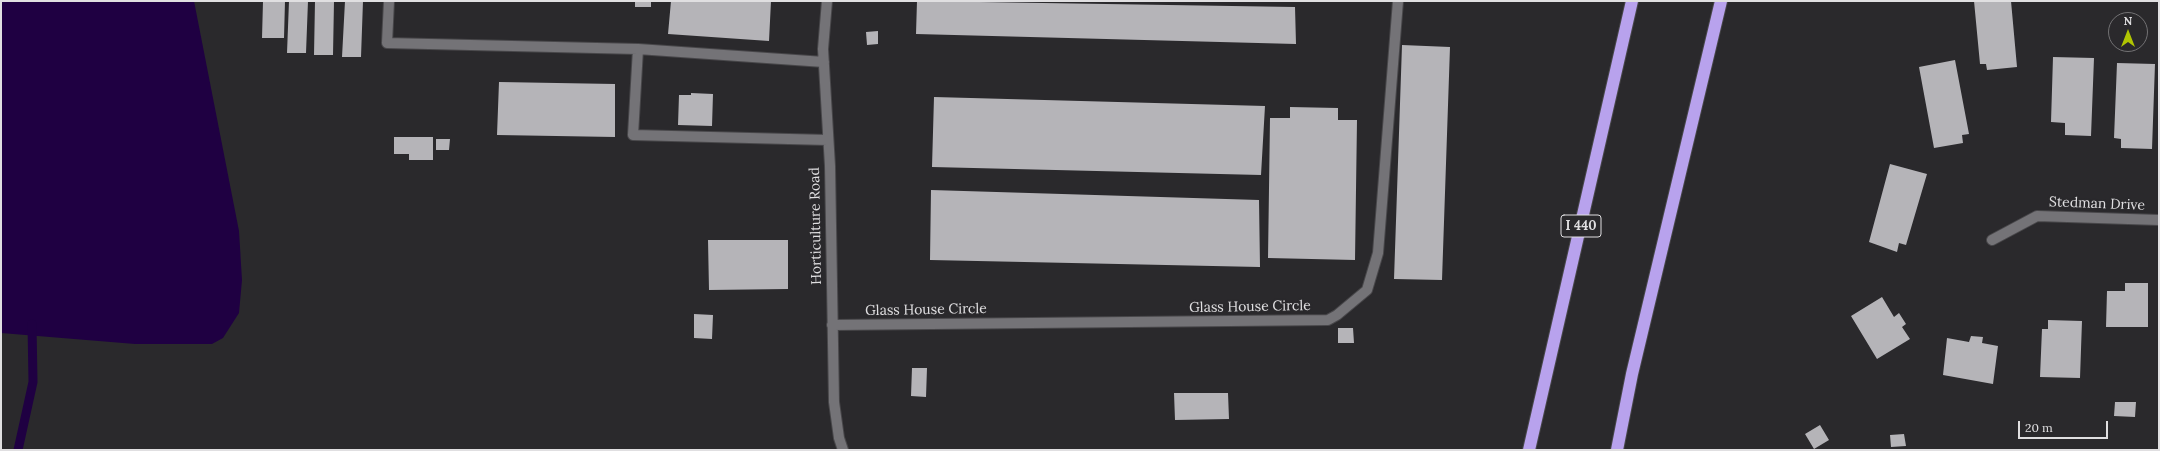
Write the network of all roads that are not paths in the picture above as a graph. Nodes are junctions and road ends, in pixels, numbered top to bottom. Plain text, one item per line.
1 (389, 1) edge
2 (827, 1) edge
3 (1398, 1) edge
4 (1632, 1) edge
5 (1721, 1) edge
6 (638, 49) junction
7 (824, 62) junction
8 (828, 140) junction
9 (2159, 220) edge
10 (1992, 240) dead end
11 (832, 325) junction
12 (843, 450) edge
13 (1530, 450) edge
14 (1617, 450) edge

1 - 6 street
2 - 7 street, Horticulture Road
3 - 11 street, Glass House Circle
4 - 13 highway, I 440
5 - 14 highway
6 - 7 street
6 - 8 street
7 - 8 street, Horticulture Road
8 - 11 street, Horticulture Road
9 - 10 street, Stedman Drive
11 - 12 street, Horticulture Road

